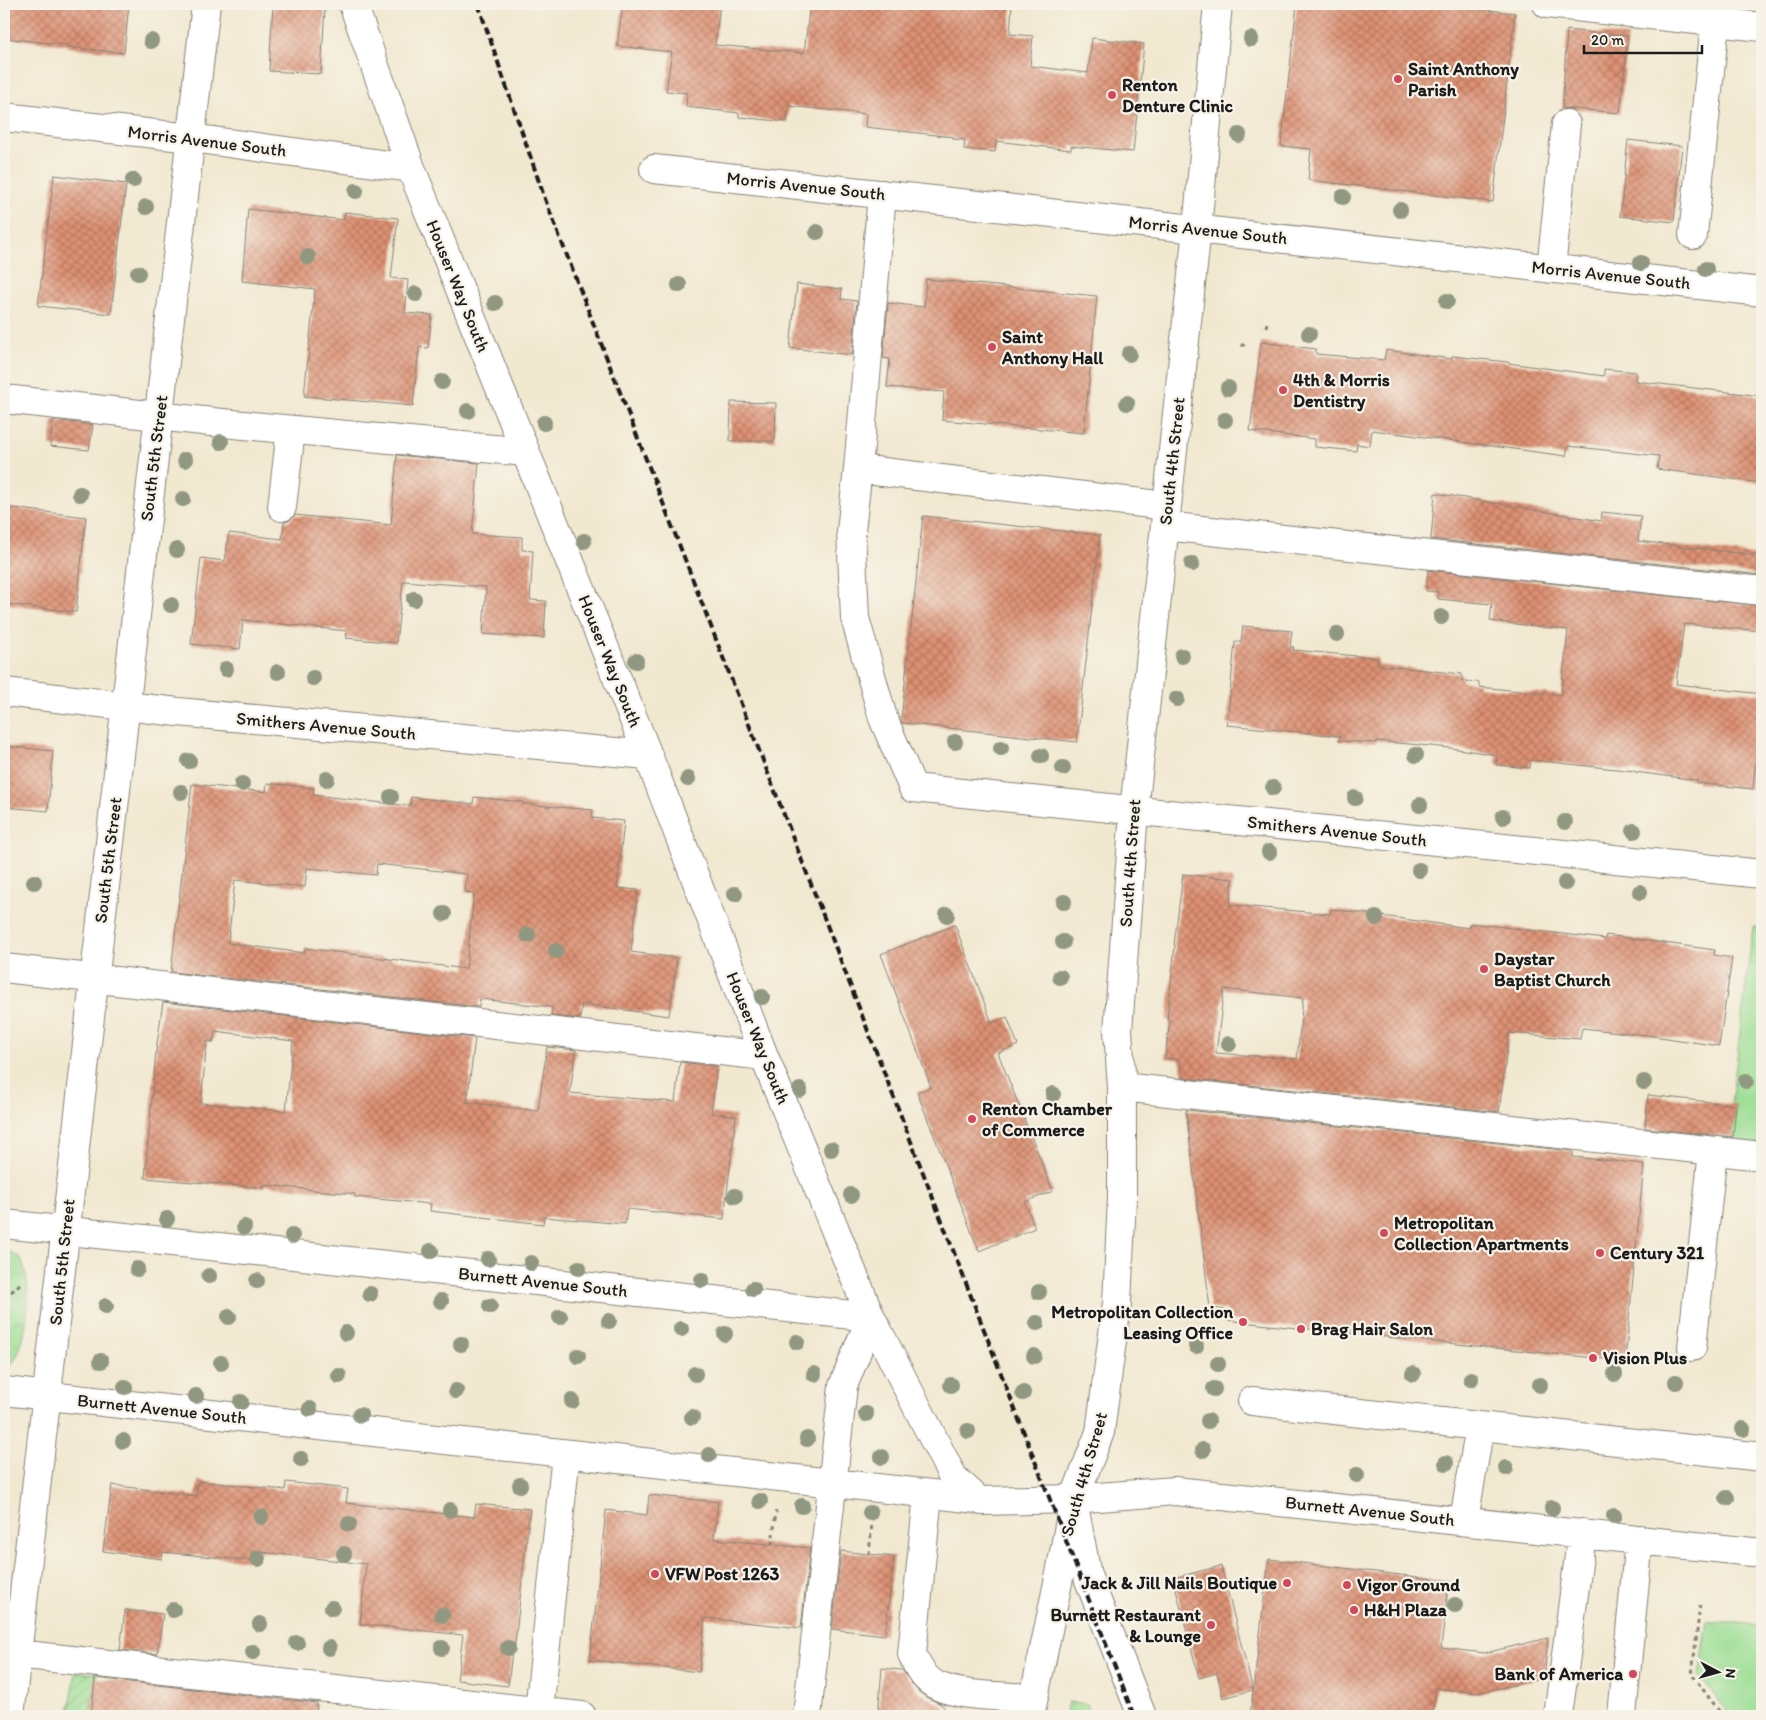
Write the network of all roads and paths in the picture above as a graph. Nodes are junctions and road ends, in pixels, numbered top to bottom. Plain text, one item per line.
1 (206, 4) edge
2 (352, 4) edge
3 (1218, 4) edge
4 (1547, 4) edge
5 (1583, 6) edge
6 (1716, 13) edge
7 (1762, 27) edge
8 (4, 117) edge
9 (1566, 124) dead end
10 (191, 138) junction
11 (410, 168) junction
12 (654, 168) dead end
13 (882, 194) junction
14 (1197, 229) junction
15 (1693, 235) dead end
16 (1551, 268) junction
17 (1762, 292) edge
18 (1267, 323) dead end
19 (1266, 327) dead end
20 (4, 399) edge
21 (159, 417) junction
22 (291, 430) junction
23 (525, 452) junction
24 (858, 469) junction
25 (282, 507) dead end
26 (1166, 516) junction
27 (1762, 591) edge
28 (4, 692) edge
29 (125, 706) junction
30 (648, 755) junction
31 (1134, 811) junction
32 (1762, 874) edge
33 (4, 968) edge
34 (94, 978) junction
35 (764, 1056) junction
36 (1122, 1087) junction
37 (1713, 1150) junction
38 (1762, 1156) edge
39 (4, 1224) edge
40 (66, 1230) junction
41 (21, 1283) dead end
42 (4, 1295) edge
43 (871, 1317) junction
44 (1692, 1347) dead end
45 (4, 1350) edge
46 (10, 1358) dead end
47 (4, 1391) edge
48 (46, 1396) junction
49 (1252, 1401) dead end
50 (1480, 1426) junction
51 (566, 1454) junction
52 (1762, 1457) edge
53 (832, 1483) junction
54 (928, 1494) junction
55 (977, 1499) junction
56 (1074, 1499) junction
57 (776, 1507) dead end
58 (873, 1517) dead end
59 (1464, 1520) junction
60 (1582, 1533) junction
61 (1639, 1539) junction
62 (772, 1545) dead end
63 (1762, 1553) edge
64 (869, 1554) dead end
65 (1700, 1605) dead end
66 (17, 1654) junction
67 (1031, 1707) edge
68 (538, 1711) junction
69 (10, 1716) edge
70 (582, 1716) edge
71 (807, 1716) edge
72 (1142, 1716) edge
73 (1558, 1716) edge
74 (1622, 1716) edge
75 (1723, 1716) edge

1 - 10 street, South 5th Street
2 - 11 street, Houser Way South
3 - 14 street, South 4th Street
4 - 5 street
5 - 6 street
6 - 7 street
6 - 15 street
8 - 10 street, Morris Avenue South
9 - 16 street
10 - 11 street, Morris Avenue South
10 - 21 street, South 5th Street
11 - 23 street, Houser Way South
12 - 13 street, Morris Avenue South
13 - 14 street, Morris Avenue South
13 - 24 street
14 - 16 street, Morris Avenue South
14 - 26 street, South 4th Street
16 - 17 street, Morris Avenue South
18 - 19 path
20 - 21 street
21 - 22 street
21 - 29 street, South 5th Street
22 - 23 street
22 - 25 street
23 - 30 street, Houser Way South
24 - 26 street
24 - 31 street, Smithers Avenue South
26 - 27 street
26 - 31 street, South 4th Street
28 - 29 street, Smithers Avenue South
29 - 30 street, Smithers Avenue South
29 - 34 street, South 5th Street
30 - 35 street, Houser Way South
31 - 32 street, Smithers Avenue South
31 - 36 street, South 4th Street
33 - 34 street
34 - 35 street
34 - 40 street, South 5th Street
35 - 43 street, Houser Way South
36 - 37 street
36 - 56 street, South 4th Street
37 - 38 street
37 - 44 street
39 - 40 street, Burnett Avenue South
40 - 43 street, Burnett Avenue South
40 - 48 street, South 5th Street
41 - 42 path
43 - 53 street
43 - 55 street
45 - 46 path
47 - 48 street, Burnett Avenue South
48 - 51 street, Burnett Avenue South
48 - 66 street, South 5th Street
49 - 50 street
50 - 52 street
50 - 59 street
51 - 53 street, Burnett Avenue South
51 - 68 street
53 - 54 street, Burnett Avenue South
53 - 71 street
54 - 55 street, Burnett Avenue South
54 - 67 street
55 - 56 street, Burnett Avenue South
56 - 59 street, Burnett Avenue South
56 - 67 street, South 4th Street
56 - 72 street
57 - 62 path
58 - 64 path
59 - 60 street, Burnett Avenue South
60 - 61 street, Burnett Avenue South
60 - 73 street
61 - 63 street, Burnett Avenue South
61 - 74 street
65 - 75 path
66 - 68 street
66 - 69 street, South 5th Street
68 - 70 street

